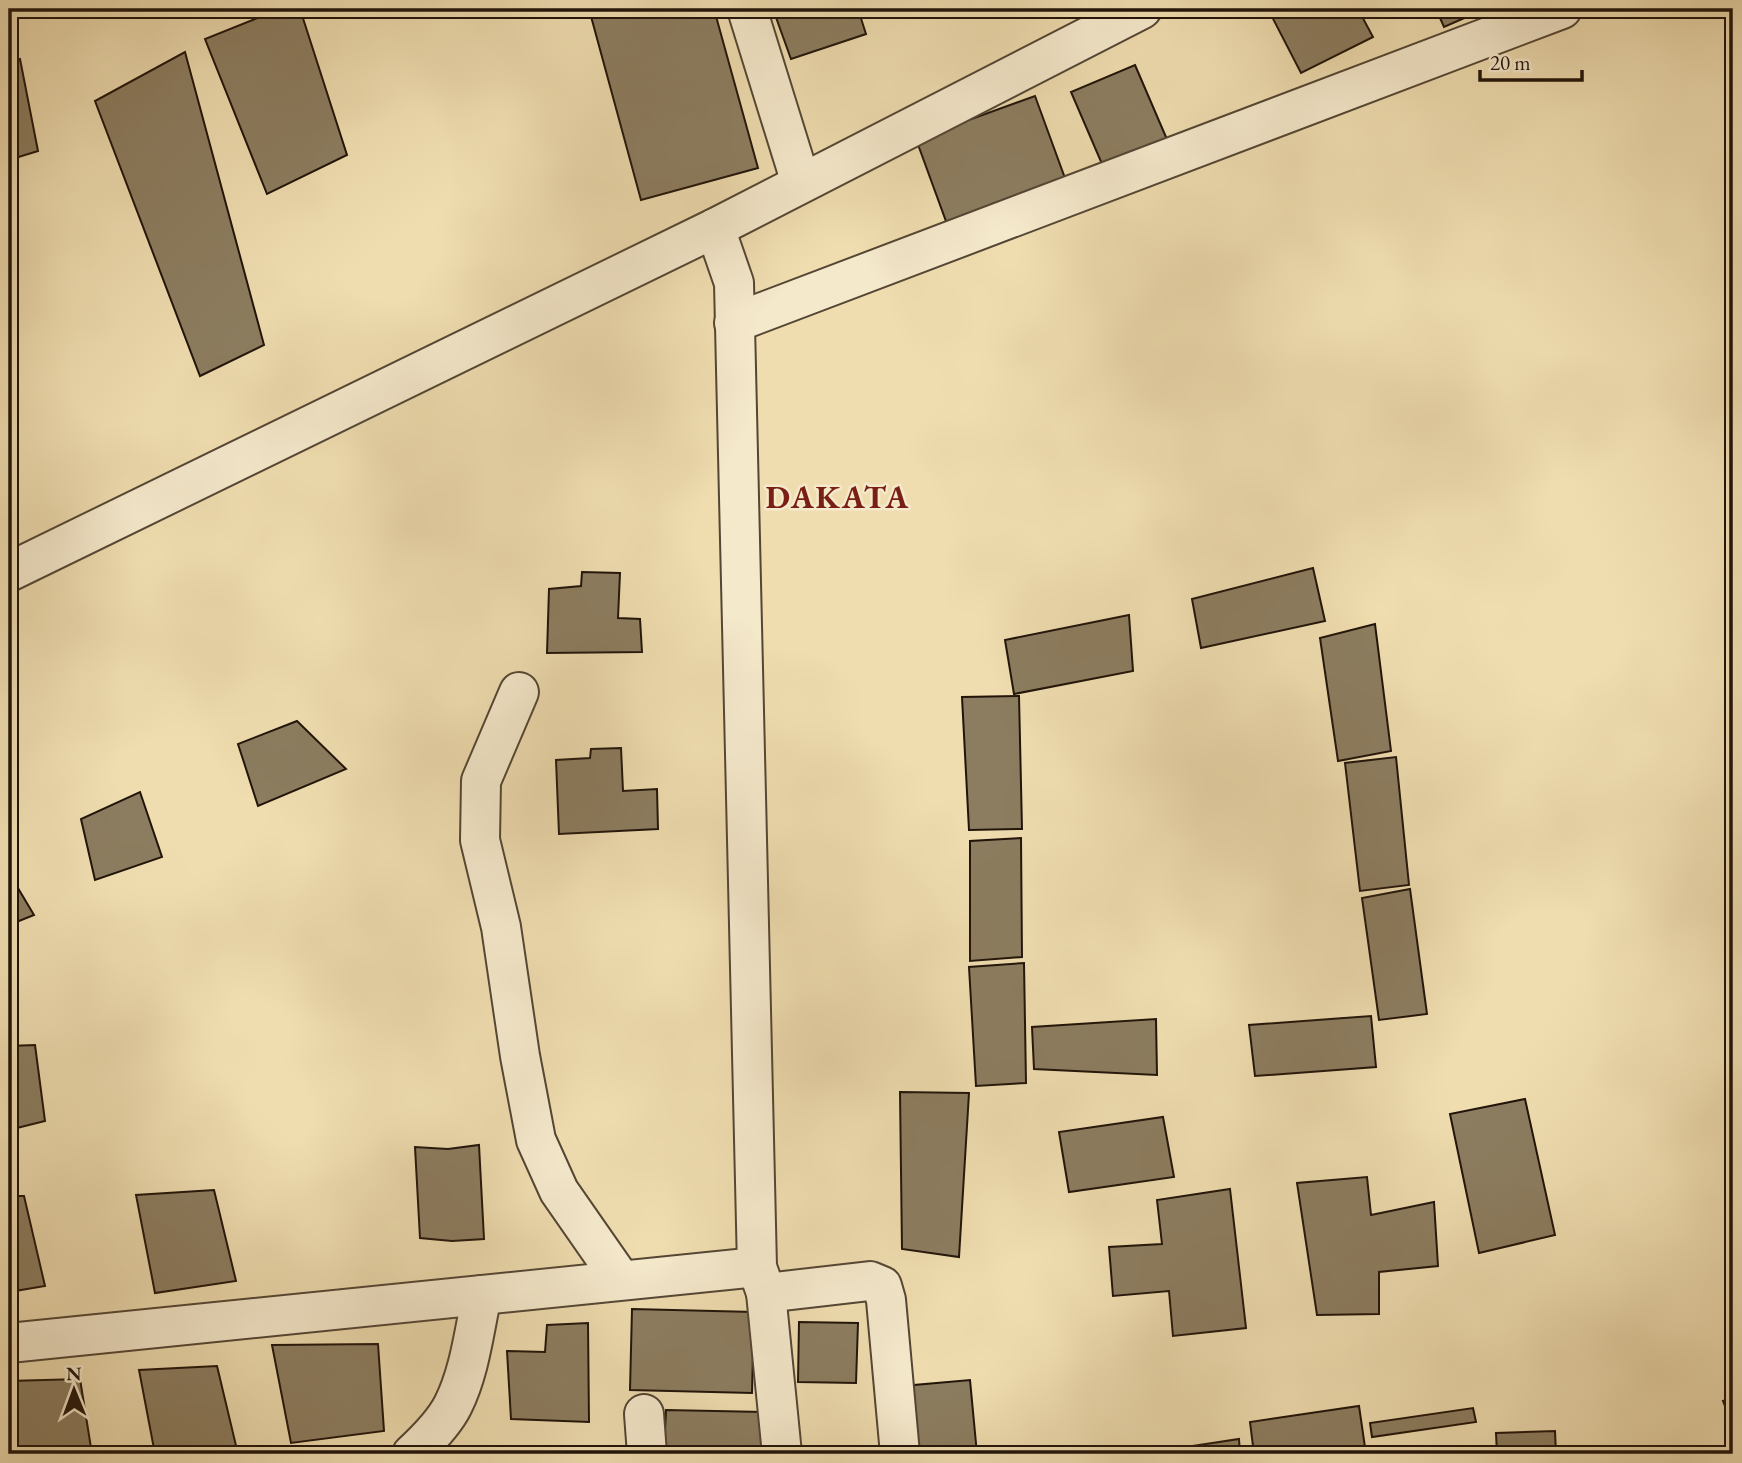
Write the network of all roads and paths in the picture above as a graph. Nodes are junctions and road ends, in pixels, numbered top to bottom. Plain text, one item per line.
1 (747, 9) edge
2 (1142, 9) edge
3 (1562, 9) edge
4 (801, 183) junction
5 (715, 228) junction
6 (734, 323) junction
7 (9, 572) edge
8 (519, 692) dead end
9 (621, 1280) junction
10 (762, 1280) junction
11 (482, 1294) junction
12 (9, 1343) edge
13 (644, 1414) dead end
14 (412, 1454) edge
15 (647, 1454) edge
16 (782, 1454) edge
17 (900, 1454) edge

1 - 4 street
2 - 4 street
3 - 6 street
4 - 5 street
5 - 6 street
5 - 7 street
6 - 10 street
8 - 9 street
9 - 10 street
9 - 11 street
10 - 16 street
10 - 17 street
11 - 12 street
11 - 14 street
13 - 15 street

